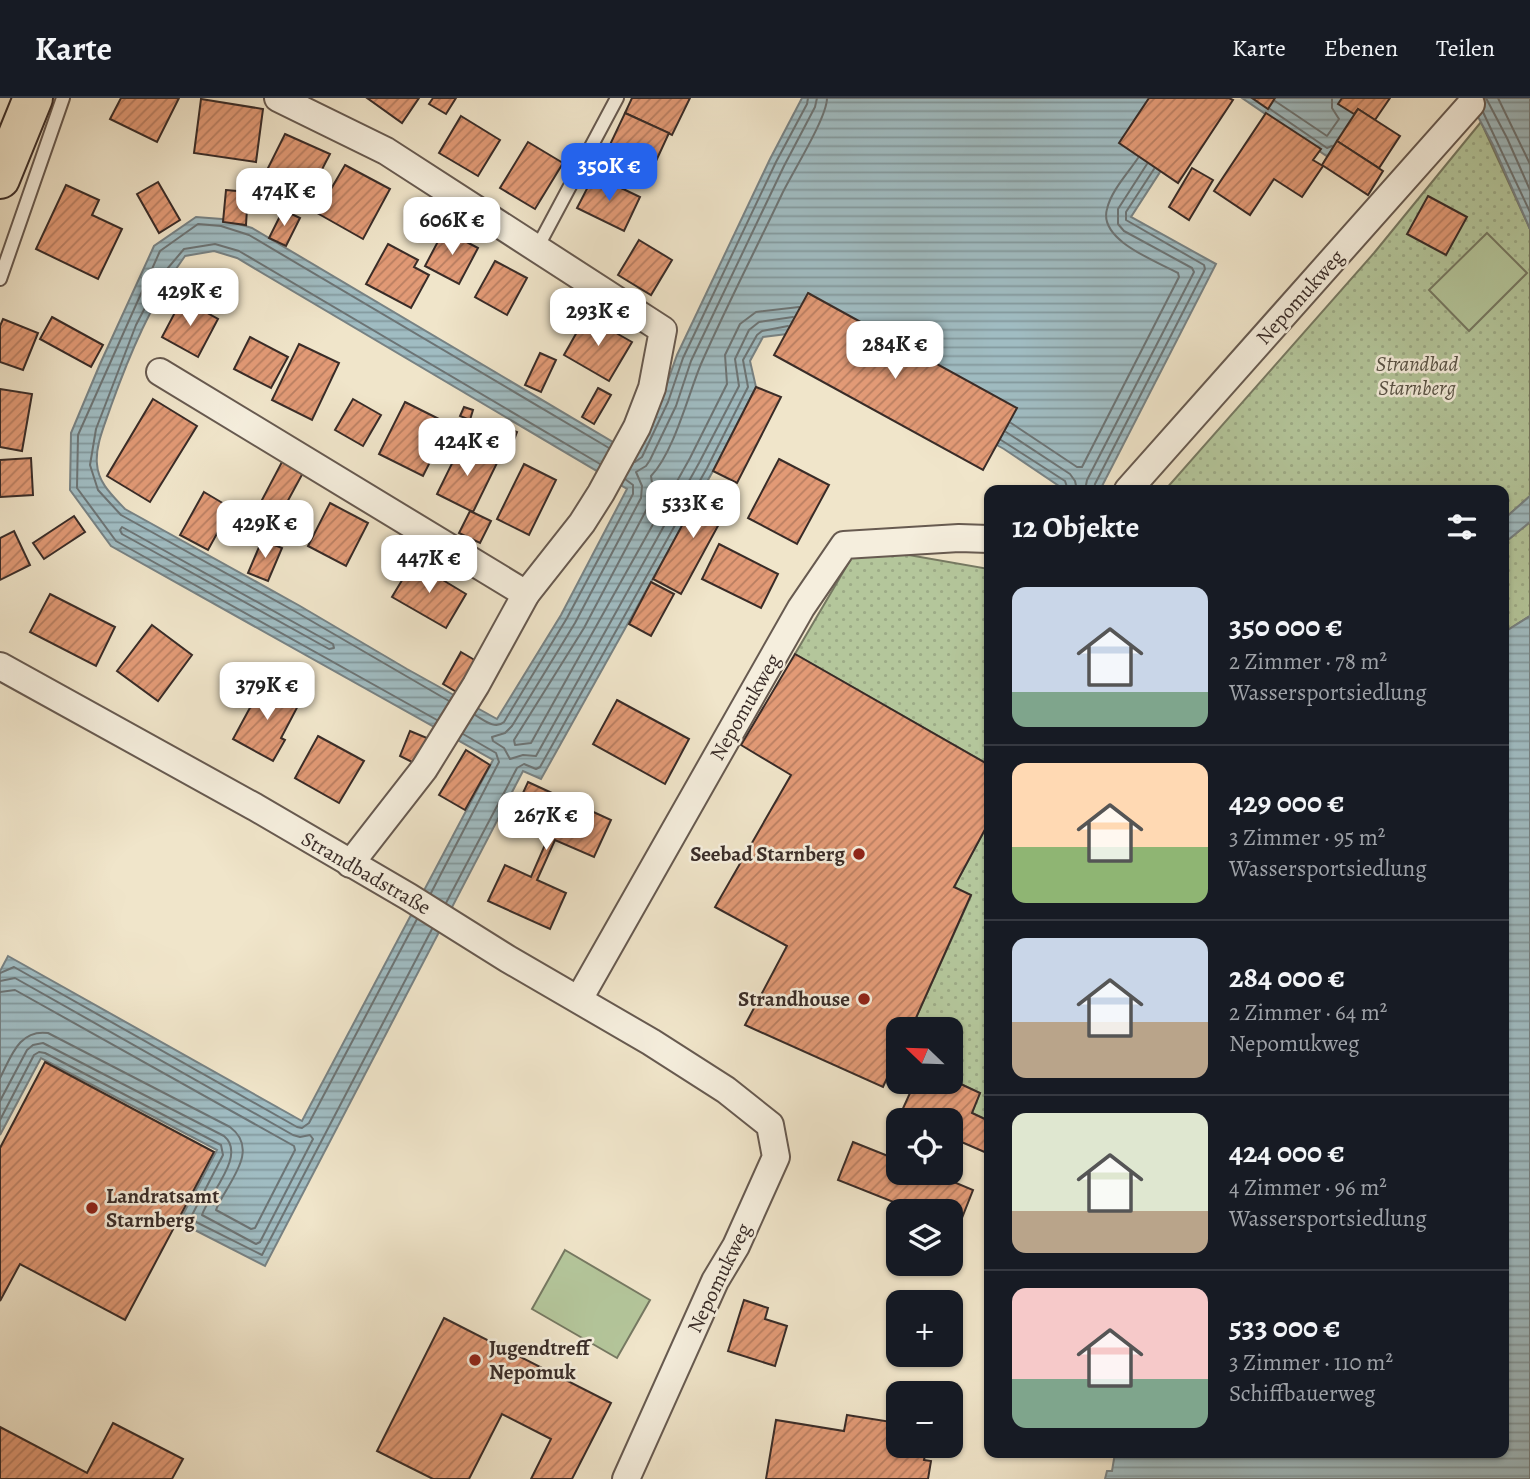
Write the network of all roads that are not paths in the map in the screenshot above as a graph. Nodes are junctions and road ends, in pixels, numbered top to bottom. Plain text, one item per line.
1 (33, 98) edge
2 (63, 98) edge
3 (278, 98) edge
4 (617, 98) edge
5 (1471, 104) dead end
6 (0, 179) edge
7 (537, 248) junction
8 (0, 279) edge
9 (160, 372) dead end
10 (1132, 485) edge
11 (984, 539) edge
12 (526, 594) junction
13 (0, 666) edge
14 (350, 864) junction
15 (579, 999) junction
16 (726, 1090) joint
17 (626, 1479) edge

1 - 6 main road
2 - 8 lane
3 - 7 street
4 - 7 lane
5 - 10 street, Nepomukweg
7 - 12 street
9 - 12 street
11 - 15 street, Nepomukweg
12 - 14 street
13 - 14 street, Strandbadstraße
14 - 15 street, Strandbadstraße
15 - 16 street, Strandbadstraße
16 - 17 street, Nepomukweg

